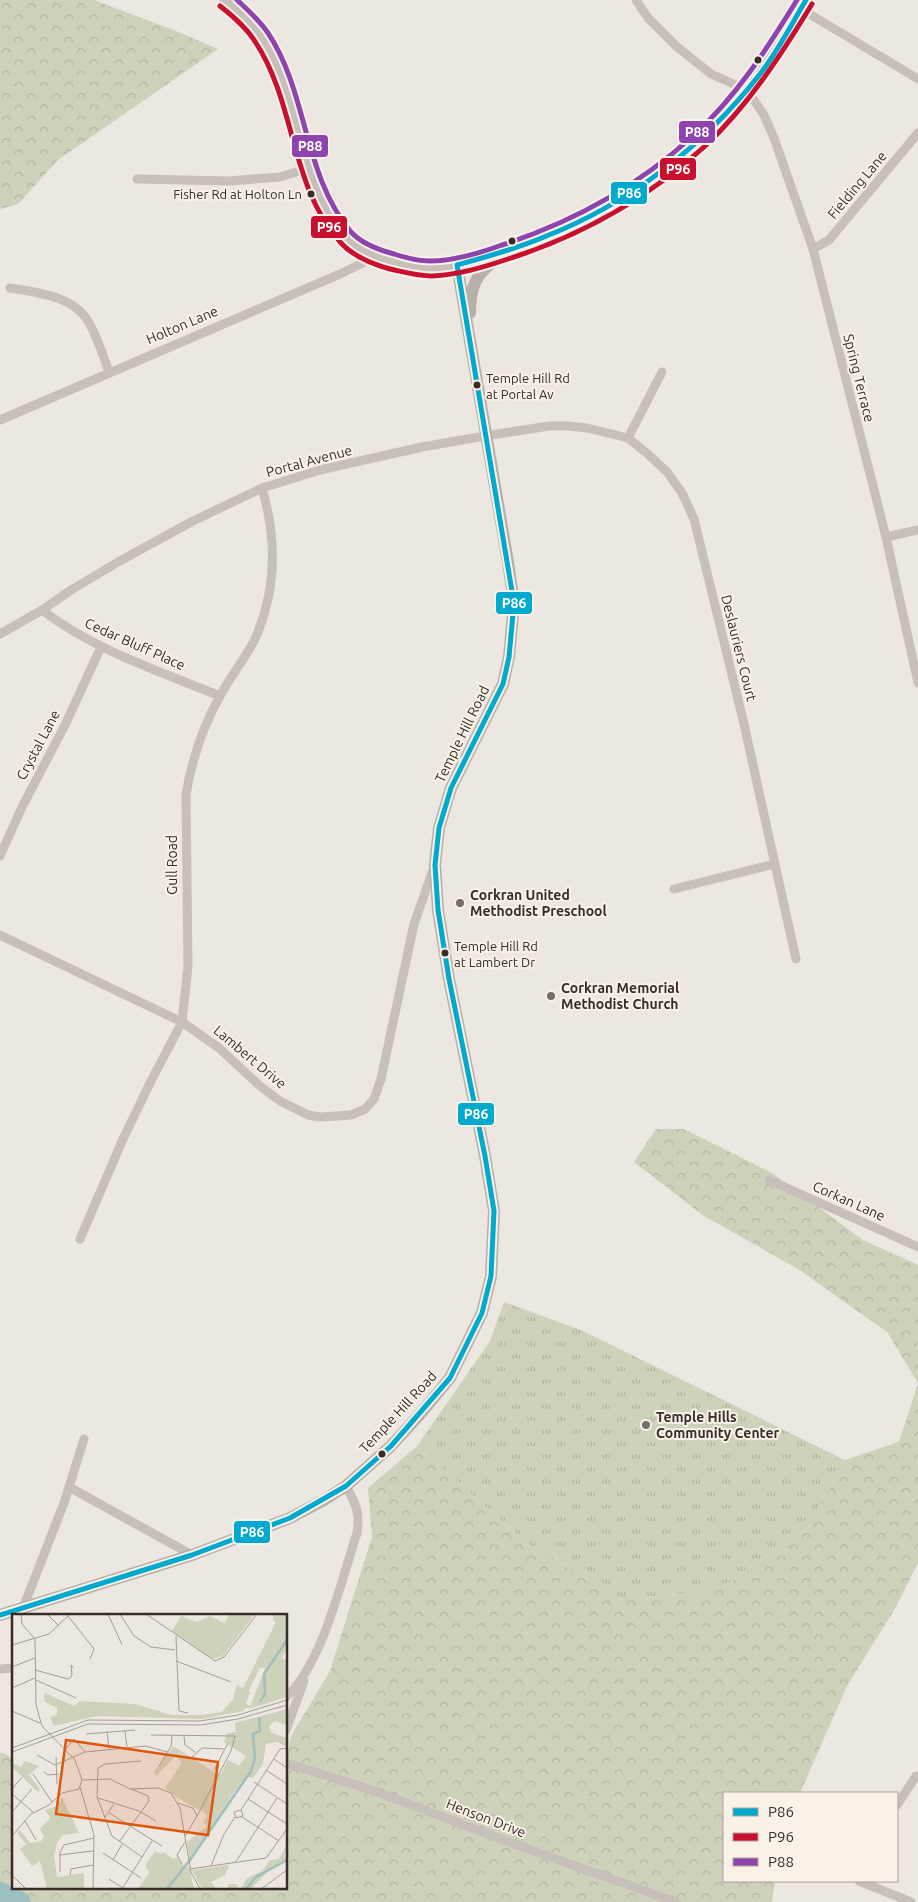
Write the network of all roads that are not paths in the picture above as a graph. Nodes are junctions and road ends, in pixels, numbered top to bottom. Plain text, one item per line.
1 (224, 0) edge
2 (636, 0) edge
3 (803, 4) edge
4 (918, 79) edge
5 (747, 90) junction
6 (918, 134) edge
7 (310, 168) junction
8 (137, 179) dead end
9 (814, 249) junction
10 (504, 252) junction
11 (375, 257) junction
12 (457, 265) junction
13 (10, 288) dead end
14 (470, 338) junction
15 (109, 372) junction
16 (662, 372) dead end
17 (0, 420) edge
18 (485, 436) junction
19 (628, 438) junction
20 (262, 488) junction
21 (918, 530) edge
22 (886, 537) junction
23 (42, 610) junction
24 (0, 634) edge
25 (101, 647) junction
26 (918, 683) edge
27 (220, 696) junction
28 (0, 856) edge
29 (775, 864) junction
30 (435, 865) junction
31 (674, 889) dead end
32 (0, 935) edge
33 (796, 959) dead end
34 (182, 1022) junction
35 (769, 1180) dead end
36 (80, 1239) dead end
37 (918, 1247) edge
38 (84, 1439) dead end
39 (346, 1486) junction
40 (69, 1487) junction
41 (192, 1556) junction
42 (24, 1608) junction
43 (0, 1615) edge
44 (308, 1672) junction
45 (288, 1695) edge
46 (288, 1725) edge
47 (288, 1764) edge
48 (916, 1776) dead end
49 (898, 1803) edge
50 (861, 1882) edge
51 (676, 1902) edge
52 (911, 1902) edge

1 - 7 street
2 - 5 street
3 - 4 street
3 - 5 main road
5 - 9 street, Spring Terrace
5 - 10 main road
6 - 9 street, Fielding Lane
7 - 8 street
7 - 11 street
9 - 22 street, Spring Terrace
10 - 12 main road
10 - 14 main road
11 - 12 street
11 - 15 street, Holton Lane
12 - 14 main road, Temple Hill Road
13 - 15 street
14 - 18 main road, Temple Hill Road
15 - 17 street, Holton Lane
16 - 19 street
18 - 19 street, Portal Avenue
18 - 20 street, Portal Avenue
18 - 30 main road, Temple Hill Road
19 - 29 street, Deslauriers Court
20 - 23 street, Portal Avenue
20 - 27 street, Gull Road
21 - 22 street
22 - 26 street, Spring Terrace
23 - 24 street, Portal Avenue
23 - 25 street, Cedar Bluff Place
25 - 27 street, Cedar Bluff Place
25 - 28 street, Crystal Lane
27 - 34 street, Gull Road
29 - 31 street
29 - 33 street, Deslauriers Court
30 - 34 street, Lambert Drive
30 - 39 main road, Temple Hill Road
32 - 34 street, Lambert Drive
34 - 36 street, Gull Road
35 - 37 street, Corkan Lane
38 - 40 street
39 - 41 main road, Temple Hill Road
39 - 44 street
40 - 41 street
40 - 42 street
41 - 42 main road, Temple Hill Road
42 - 43 main road, Temple Hill Road
44 - 45 street
44 - 46 street
47 - 51 street, Henson Drive
48 - 49 street
50 - 52 street

